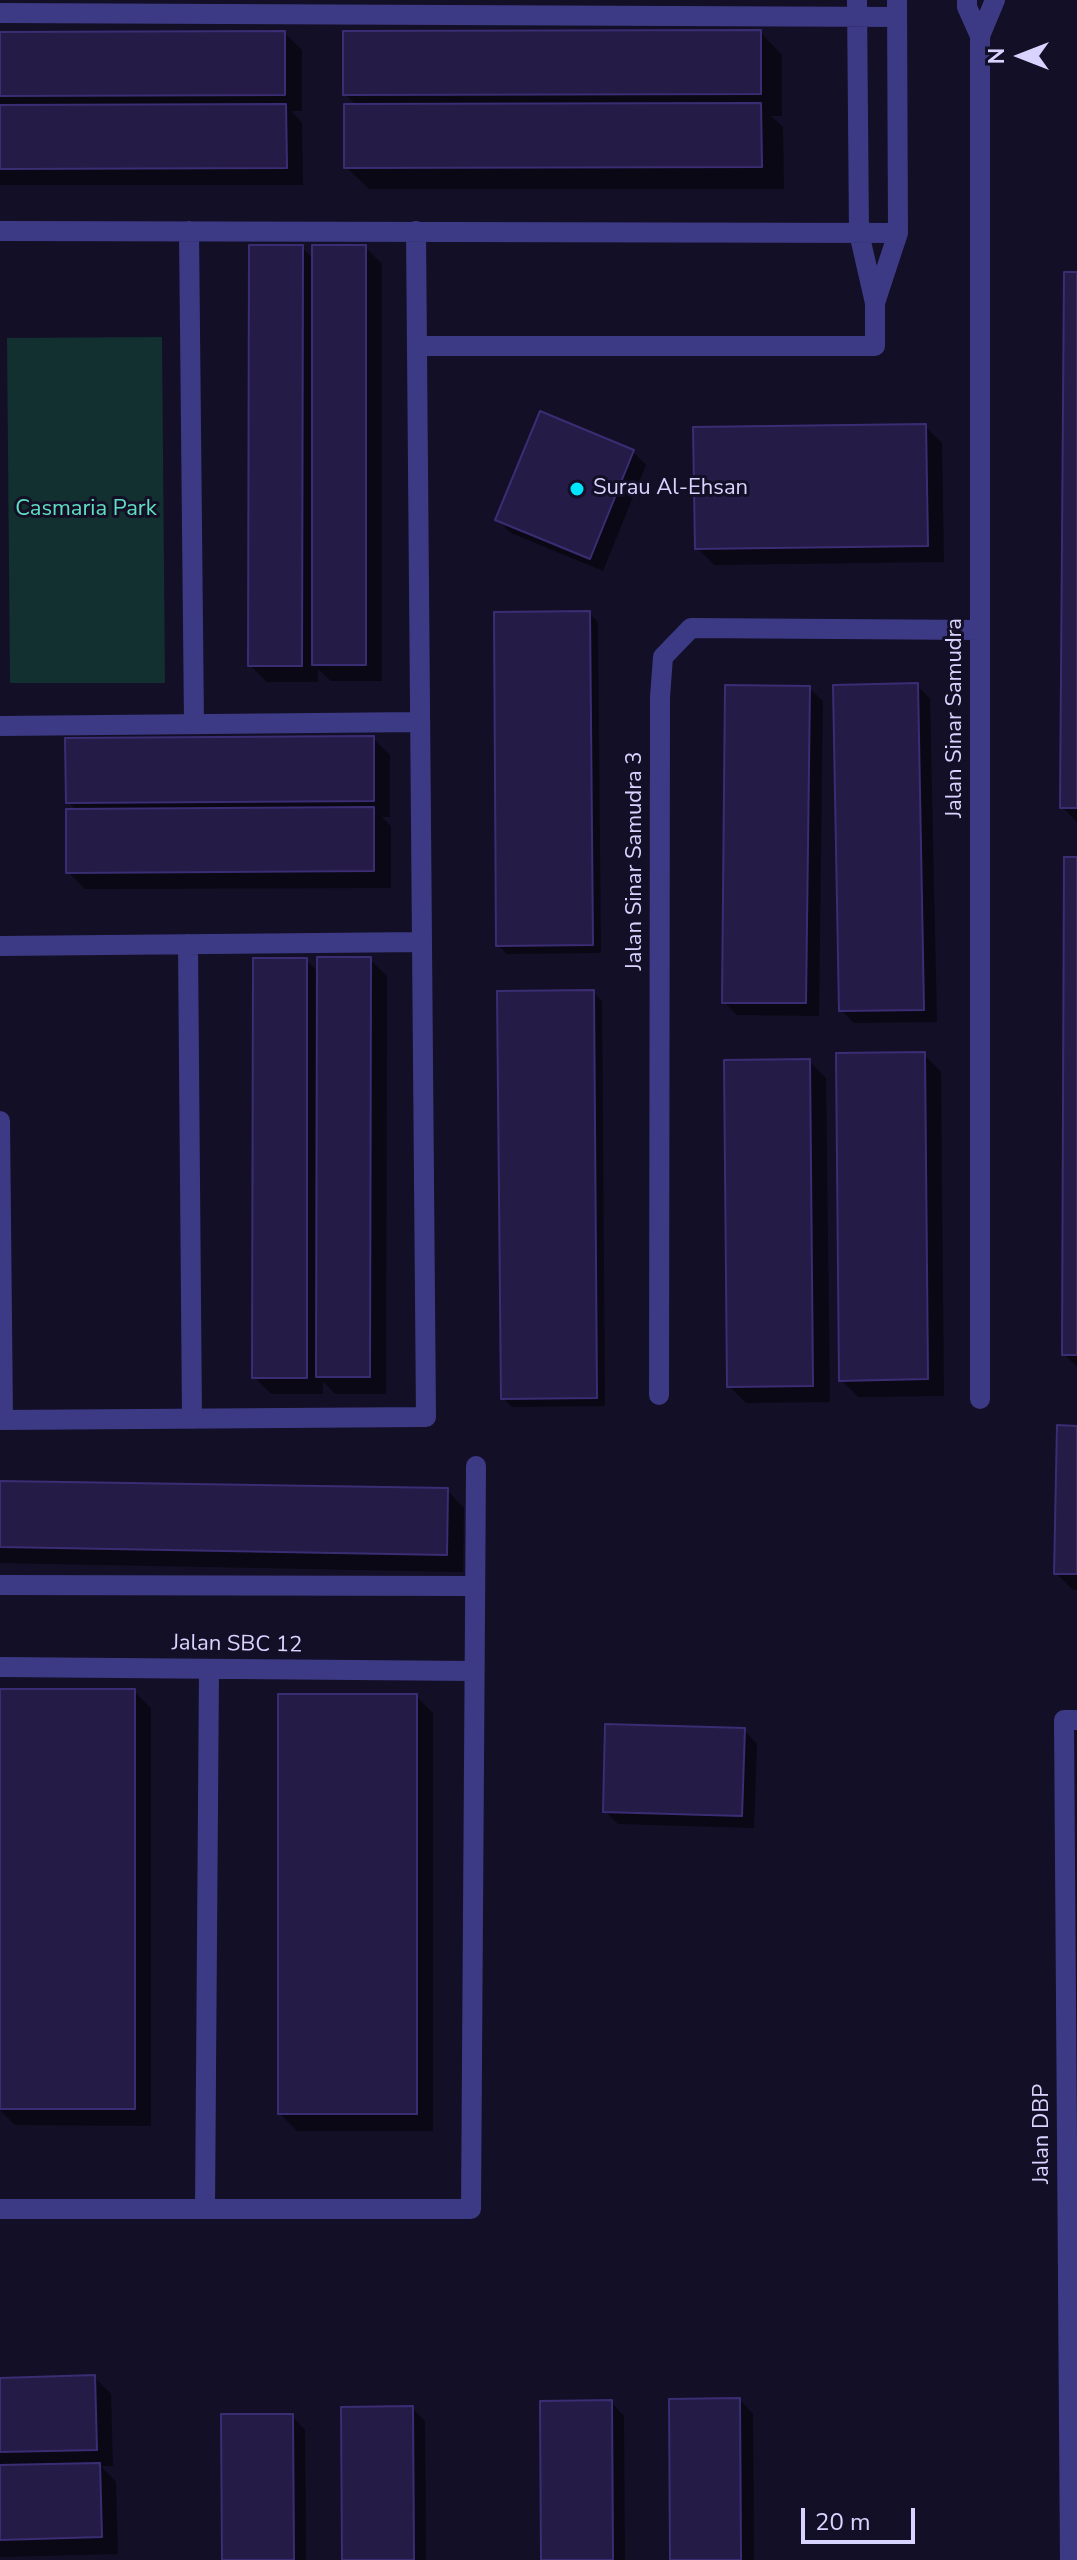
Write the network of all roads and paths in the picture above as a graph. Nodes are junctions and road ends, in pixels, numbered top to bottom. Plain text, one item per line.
1 (967, 0) edge
2 (995, 0) edge
3 (857, 8) edge
4 (897, 8) edge
5 (0, 13) edge
6 (980, 36) junction
7 (0, 231) edge
8 (189, 231) junction
9 (416, 231) junction
10 (859, 233) junction
11 (898, 233) junction
12 (875, 303) junction
13 (417, 346) junction
14 (980, 630) junction
15 (420, 722) junction
16 (194, 724) junction
17 (0, 726) edge
18 (422, 942) junction
19 (188, 944) junction
20 (0, 946) edge
21 (0, 1121) edge
22 (659, 1395) dead end
23 (980, 1399) dead end
24 (192, 1419) junction
25 (1, 1420) edge
26 (476, 1466) dead end
27 (0, 1585) edge
28 (475, 1586) junction
29 (0, 1667) edge
30 (209, 1669) junction
31 (473, 1671) junction
32 (1077, 1720) edge
33 (1072, 1990) edge
34 (0, 2209) edge
35 (205, 2209) junction
36 (1072, 2250) edge
37 (1073, 2526) edge
38 (1070, 2560) edge

1 - 6 street, Jalan Sinar Samudra
2 - 6 street, Jalan Sinar Samudra
3 - 4 street
3 - 5 street
3 - 10 street
4 - 11 street
6 - 14 street, Jalan Sinar Samudra
7 - 8 street
8 - 9 street
8 - 16 street
9 - 10 street
9 - 13 street
10 - 11 street
10 - 12 street
11 - 12 street
12 - 13 street
13 - 15 street
14 - 22 street, Jalan Sinar Samudra 3
14 - 23 street, Jalan Sinar Samudra
15 - 16 street
15 - 18 street
16 - 17 street
18 - 19 street
18 - 24 street
19 - 20 street
19 - 24 street
21 - 25 street
24 - 25 street
26 - 28 street
27 - 28 street
28 - 31 street
29 - 30 street, Jalan SBC 12
30 - 31 street, Jalan SBC 12
30 - 35 street
31 - 35 street
32 - 33 street, Jalan DBP
33 - 36 street, Jalan DBP
34 - 35 street
36 - 37 street, Jalan DBP
37 - 38 street, Jalan DBP

